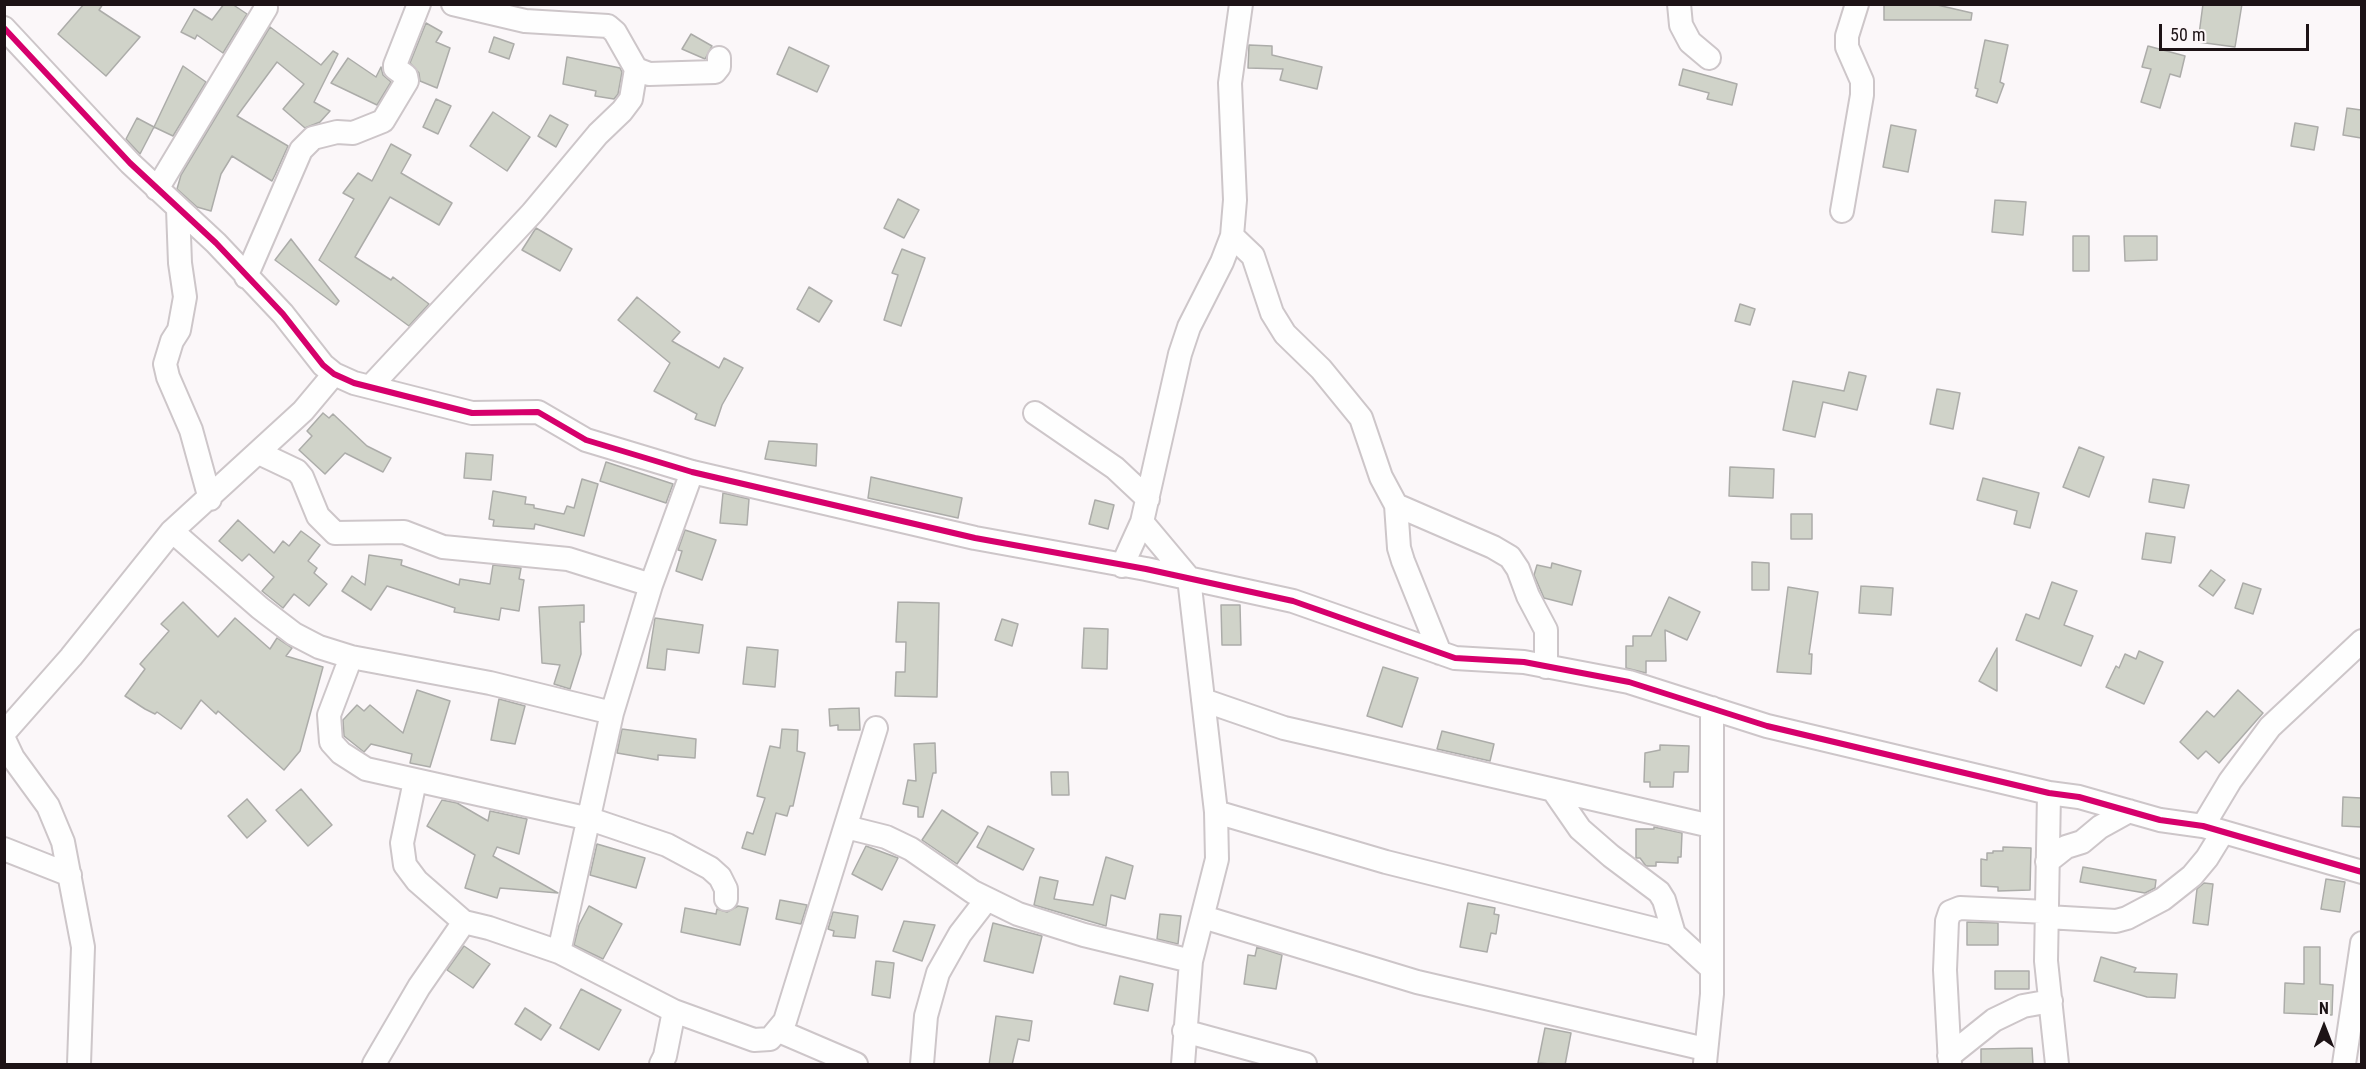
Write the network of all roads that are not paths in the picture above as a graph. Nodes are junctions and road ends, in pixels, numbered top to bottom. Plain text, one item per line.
1 (265, 4) edge
2 (419, 4) edge
3 (453, 4) edge
4 (1241, 4) edge
5 (1678, 4) edge
6 (1857, 4) edge
7 (4, 27) edge
8 (719, 58) dead end
9 (1709, 58) dead end
10 (636, 69) junction
11 (157, 189) junction
12 (178, 208) junction
13 (1842, 211) dead end
14 (1232, 237) junction
15 (246, 277) junction
16 (334, 374) junction
17 (370, 387) junction
18 (1035, 413) dead end
19 (260, 453) junction
20 (692, 472) junction
21 (210, 499) junction
22 (1148, 499) junction
23 (1396, 504) junction
24 (1142, 522) junction
25 (172, 531) junction
26 (1122, 566) junction
27 (1189, 578) junction
28 (651, 585) junction
29 (2361, 641) edge
30 (1440, 653) junction
31 (351, 657) junction
32 (1546, 667) junction
33 (1203, 700) junction
34 (1712, 708) junction
35 (612, 713) junction
36 (876, 728) dead end
37 (4, 733) edge
38 (4, 739) edge
39 (415, 781) junction
40 (1553, 790) junction
41 (2049, 793) junction
42 (2129, 811) junction
43 (1216, 812) junction
44 (590, 819) junction
45 (1711, 826) junction
46 (846, 827) junction
47 (2213, 829) junction
48 (4, 849) edge
49 (2047, 862) junction
50 (2361, 872) edge
51 (70, 875) junction
52 (726, 899) dead end
53 (987, 899) junction
54 (2046, 915) junction
55 (1203, 916) junction
56 (464, 922) junction
57 (1674, 934) junction
58 (2361, 943) edge
59 (559, 952) junction
60 (1191, 961) junction
61 (1711, 968) junction
62 (2050, 1001) junction
63 (674, 1011) junction
64 (779, 1031) junction
65 (1184, 1031) junction
66 (1705, 1057) edge
67 (1949, 1060) edge
68 (79, 1065) edge
69 (374, 1065) edge
70 (661, 1065) edge
71 (856, 1065) edge
72 (922, 1065) edge
73 (1183, 1065) edge
74 (1305, 1065) edge
75 (2057, 1065) edge
76 (2344, 1065) edge

1 - 11 street
2 - 15 street
3 - 10 street
4 - 14 street
5 - 9 street
6 - 13 street
7 - 11 street
8 - 10 street
10 - 17 street
11 - 12 street
12 - 15 street
12 - 21 street
14 - 22 street
14 - 23 street
15 - 16 street
16 - 17 street
16 - 19 street
17 - 20 street
18 - 22 street
19 - 21 street
19 - 28 street
20 - 26 street
20 - 28 street
21 - 25 street
22 - 24 street
23 - 30 street
23 - 32 street
24 - 26 street
24 - 27 street
25 - 31 street
25 - 37 street
26 - 27 street
27 - 30 street
27 - 33 street
28 - 35 street
29 - 47 street
30 - 32 street
31 - 35 street
31 - 39 street
32 - 34 street
33 - 40 street
33 - 43 street
34 - 41 street
34 - 45 street
35 - 44 street
36 - 46 street
38 - 51 street
39 - 44 street
39 - 56 street
40 - 45 street
40 - 57 street
41 - 42 street
41 - 49 street
42 - 47 street
42 - 49 street
43 - 55 street
43 - 57 street
44 - 52 street
44 - 59 street
45 - 61 street
46 - 53 street
46 - 64 street
47 - 50 street
47 - 54 street
48 - 51 street
49 - 54 street
51 - 68 street
53 - 60 street
53 - 72 street
54 - 62 street
54 - 67 street
55 - 60 street
55 - 66 street
56 - 59 street
56 - 69 street
57 - 61 street
58 - 76 street
59 - 63 street
60 - 65 street
61 - 66 street
62 - 67 street
62 - 75 street
63 - 64 street
63 - 70 street
64 - 71 street
65 - 73 street
65 - 74 street

